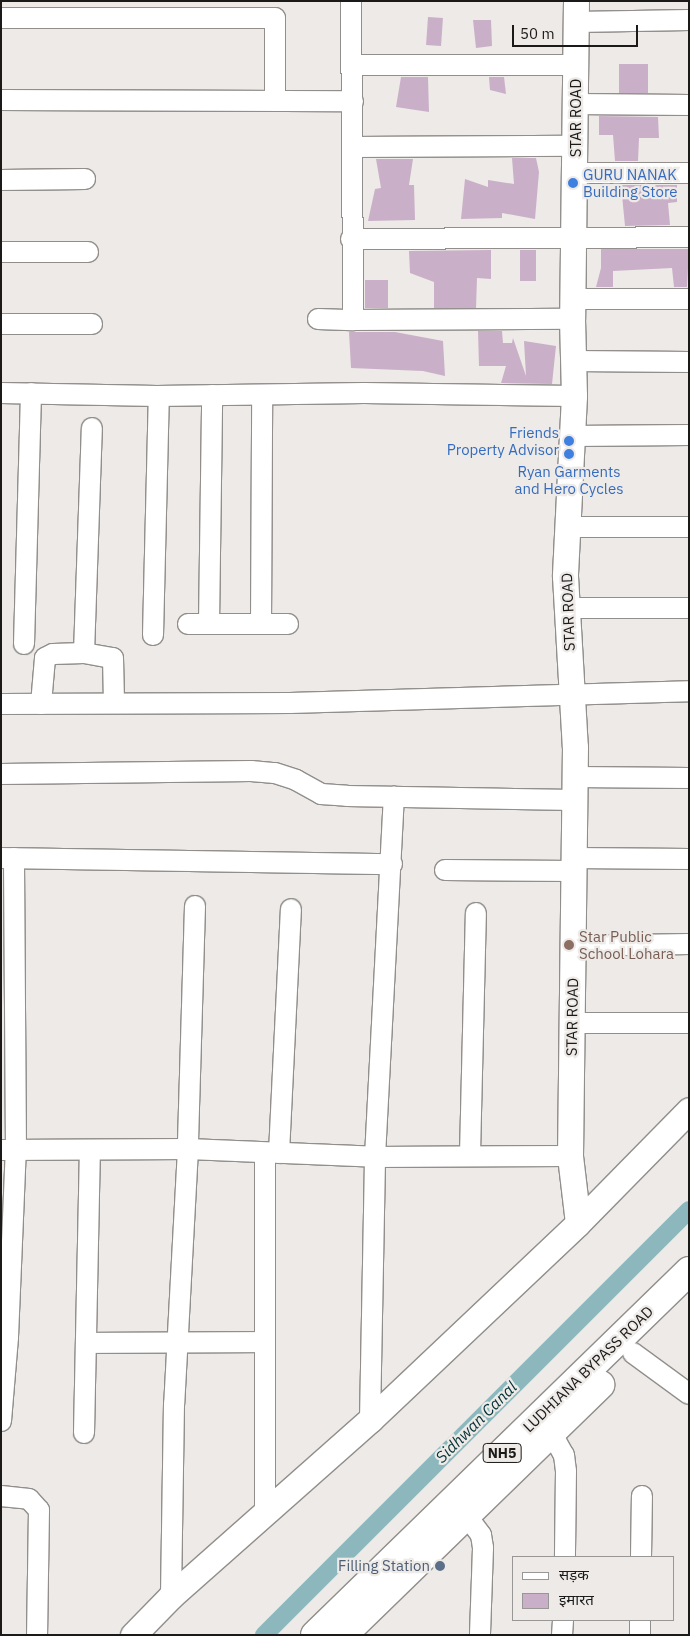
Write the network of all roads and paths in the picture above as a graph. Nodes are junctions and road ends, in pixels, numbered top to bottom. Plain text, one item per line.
1 (351, 1) edge
2 (59, 10) edge
3 (130, 10) edge
4 (276, 10) edge
5 (576, 12) edge
6 (1, 18) edge
7 (689, 20) edge
8 (352, 65) junction
9 (576, 65) junction
10 (1, 100) edge
11 (276, 101) junction
12 (353, 101) junction
13 (576, 104) junction
14 (689, 105) edge
15 (576, 146) junction
16 (354, 147) junction
17 (576, 173) junction
18 (689, 173) edge
19 (85, 179) dead end
20 (1, 180) edge
21 (689, 237) edge
22 (575, 238) junction
23 (351, 239) junction
24 (1, 252) edge
25 (88, 252) dead end
26 (689, 299) edge
27 (572, 309) junction
28 (318, 320) dead end
29 (353, 320) junction
30 (1, 324) edge
31 (92, 324) dead end
32 (573, 361) junction
33 (689, 362) edge
34 (1, 393) edge
35 (31, 393) junction
36 (212, 395) junction
37 (262, 395) junction
38 (159, 396) junction
39 (574, 396) junction
40 (92, 428) dead end
41 (689, 435) edge
42 (572, 436) junction
43 (568, 527) junction
44 (689, 527) edge
45 (567, 608) junction
46 (689, 608) edge
47 (188, 624) dead end
48 (209, 624) junction
49 (261, 624) junction
50 (288, 624) dead end
51 (153, 635) dead end
52 (24, 644) dead end
53 (84, 654) junction
54 (689, 691) edge
55 (572, 693) junction
56 (114, 703) junction
57 (1, 704) edge
58 (41, 704) junction
59 (1, 774) edge
60 (689, 778) edge
61 (574, 788) junction
62 (394, 796) junction
63 (8, 858) edge
64 (689, 859) edge
65 (392, 864) junction
66 (574, 864) junction
67 (445, 870) dead end
68 (195, 906) dead end
69 (291, 909) dead end
70 (476, 913) dead end
71 (689, 944) edge
72 (573, 946) junction
73 (572, 1023) junction
74 (689, 1023) edge
75 (689, 1110) edge
76 (188, 1149) junction
77 (9, 1150) edge
78 (90, 1150) junction
79 (272, 1153) junction
80 (470, 1154) junction
81 (570, 1156) junction
82 (374, 1157) junction
83 (578, 1223) junction
84 (689, 1271) edge
85 (689, 1298) edge
86 (177, 1342) junction
87 (264, 1342) junction
88 (86, 1343) junction
89 (633, 1354) junction
90 (689, 1394) edge
91 (370, 1420) junction
92 (1, 1421) edge
93 (551, 1432) junction
94 (84, 1433) dead end
95 (1, 1496) edge
96 (642, 1496) dead end
97 (265, 1513) junction
98 (466, 1515) junction
99 (565, 1556) edge
100 (641, 1556) edge
101 (171, 1596) junction
102 (563, 1621) edge
103 (640, 1621) edge
104 (37, 1635) edge
105 (133, 1635) edge
106 (315, 1635) edge
107 (343, 1635) edge
108 (480, 1635) edge
109 (562, 1635) edge
110 (640, 1635) edge

1 - 8 street
2 - 3 street
2 - 6 street
3 - 4 street
4 - 11 street
5 - 7 street
5 - 9 street, STAR ROAD
8 - 9 street
8 - 12 street
9 - 13 street, STAR ROAD
10 - 11 street
11 - 12 street
12 - 16 street
13 - 14 street
13 - 15 street, STAR ROAD
15 - 16 street
15 - 17 street, STAR ROAD
16 - 23 street
17 - 18 street
17 - 22 street, STAR ROAD
19 - 20 street
21 - 22 street
22 - 23 street
22 - 27 street, STAR ROAD
23 - 29 street
24 - 25 street
26 - 27 street
27 - 29 street
27 - 32 street, STAR ROAD
28 - 29 street
30 - 31 street
32 - 33 street
32 - 39 street, STAR ROAD
34 - 35 street
35 - 38 street
35 - 52 street
36 - 37 street
36 - 38 street
36 - 48 street
37 - 39 street
37 - 49 street
38 - 51 street
39 - 42 street, STAR ROAD
40 - 53 street
41 - 42 street
42 - 43 street, STAR ROAD
43 - 44 street
43 - 45 street, STAR ROAD
45 - 46 street
45 - 55 street, STAR ROAD
47 - 48 street
48 - 49 street
49 - 50 street
53 - 56 street
53 - 58 street
54 - 55 street
55 - 56 street
55 - 61 street, STAR ROAD
56 - 58 street
57 - 58 street
59 - 62 street
60 - 61 street
61 - 62 street
61 - 66 street, STAR ROAD
62 - 65 street
63 - 65 street
63 - 77 street
64 - 66 street
65 - 82 street
66 - 67 street
66 - 72 street, STAR ROAD
68 - 76 street
69 - 79 street
70 - 80 street
71 - 72 street
72 - 73 street, STAR ROAD
73 - 74 street
73 - 81 street, STAR ROAD
75 - 83 street
76 - 78 street
76 - 79 street
76 - 86 street
77 - 78 street
77 - 92 street
78 - 88 street
79 - 82 street
79 - 87 street
80 - 81 street
80 - 82 street
81 - 83 street, STAR ROAD
82 - 91 street
83 - 91 street
84 - 106 highway, LUDHIANA BYPASS ROAD / NH5
85 - 89 highway, LUDHIANA BYPASS ROAD / NH5
86 - 87 street
86 - 88 street
86 - 101 street
87 - 97 street
88 - 94 street
89 - 90 street
89 - 93 highway, LUDHIANA BYPASS ROAD / NH5
91 - 97 street
93 - 98 highway, LUDHIANA BYPASS ROAD / NH5
93 - 99 street
95 - 104 street
96 - 100 street
97 - 101 street
98 - 107 highway, LUDHIANA BYPASS ROAD / NH5
98 - 108 street
101 - 105 street
102 - 109 street
103 - 110 street

